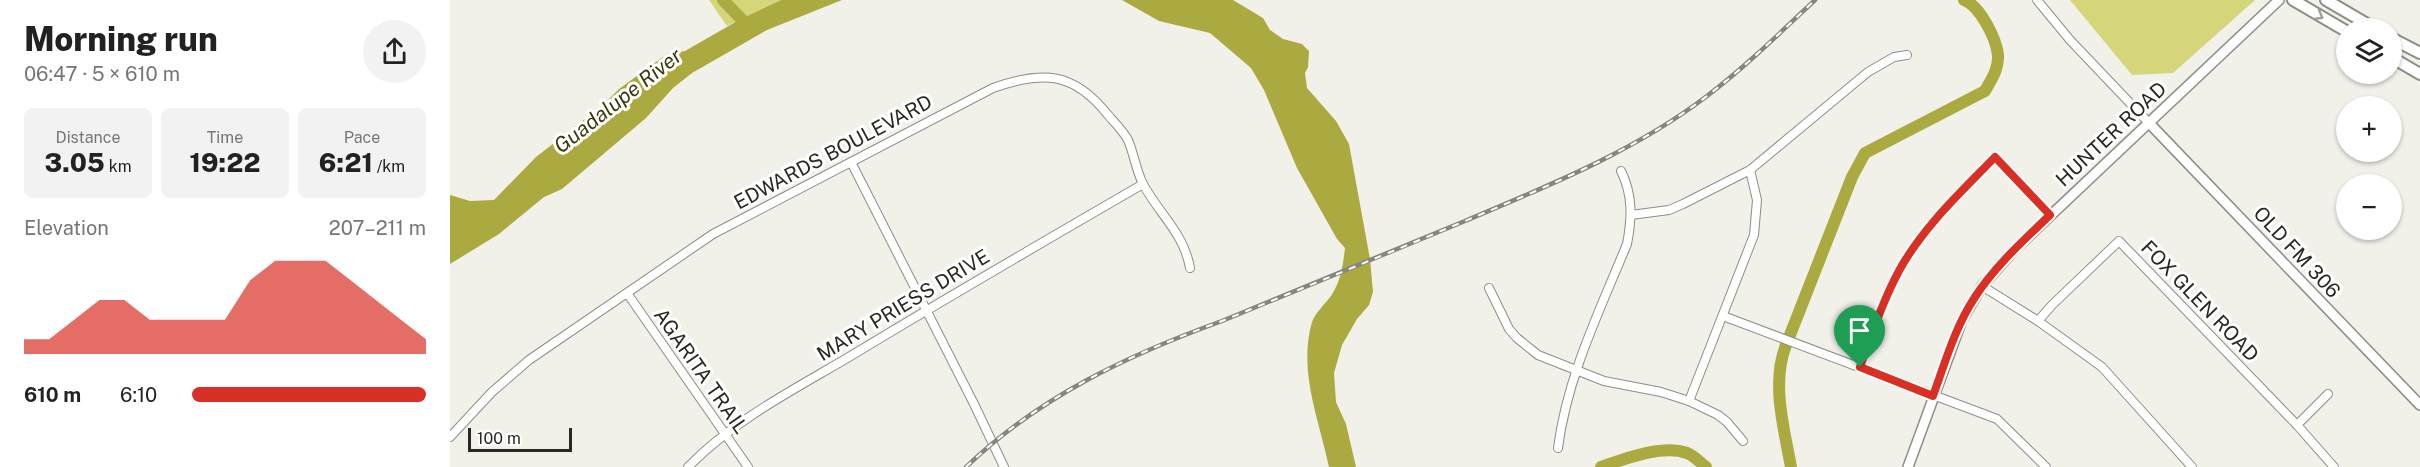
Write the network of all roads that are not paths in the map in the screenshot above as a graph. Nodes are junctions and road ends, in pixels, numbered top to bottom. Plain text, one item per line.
1 (2037, 0) edge
2 (2279, 0) edge
3 (2293, 0) edge
4 (2326, 0) edge
5 (2357, 18) edge
6 (2336, 25) edge
7 (2402, 44) edge
8 (2420, 53) edge
9 (1907, 55) dead end
10 (2402, 63) edge
11 (2420, 74) edge
12 (2150, 123) junction
13 (851, 162) junction
14 (1750, 170) junction
15 (1621, 171) dead end
16 (1143, 184) junction
17 (1631, 215) junction
18 (2050, 215) junction
19 (1190, 268) dead end
20 (1982, 286) junction
21 (1490, 288) dead end
22 (627, 293) junction
23 (926, 310) junction
24 (1723, 316) junction
25 (2038, 321) junction
26 (1860, 367) junction
27 (1576, 370) junction
28 (2328, 394) dead end
29 (1933, 396) junction
30 (1689, 401) junction
31 (2420, 405) edge
32 (2297, 425) junction
33 (725, 434) junction
34 (450, 437) edge
35 (1743, 441) dead end
36 (1558, 448) dead end
37 (688, 467) edge
38 (748, 467) edge
39 (1004, 467) edge
40 (1908, 467) edge
41 (2046, 467) edge
42 (2192, 467) edge
43 (2334, 467) edge

1 - 12 street
2 - 12 street, HUNTER ROAD
3 -> 6 main road
4 - 5 main road
7 - 8 main road
9 - 14 street
10 - 11 main road
12 - 18 street, HUNTER ROAD
12 - 31 street, OLD FM 306
13 - 16 street, EDWARDS BOULEVARD
13 - 22 street, EDWARDS BOULEVARD
13 - 23 street
14 - 17 street
14 - 24 street
15 - 17 street
16 - 19 street, EDWARDS BOULEVARD
16 - 23 street, MARY PRIESS DRIVE
17 - 27 street
18 - 20 street, HUNTER ROAD
18 - 26 street
20 - 25 street
20 - 29 street, HUNTER ROAD
21 - 27 street
22 - 33 street, AGARITA TRAIL
22 - 34 street, EDWARDS BOULEVARD
23 - 33 street, MARY PRIESS DRIVE
23 - 39 street
24 - 26 street
24 - 30 street
25 - 32 street, FOX GLEN ROAD
25 - 42 street
26 - 29 street
27 - 30 street
27 - 36 street
28 - 32 street
29 - 40 street, HUNTER ROAD
29 - 41 street
30 - 35 street
32 - 43 street, FOX GLEN ROAD
33 - 37 street, MARY PRIESS DRIVE
33 - 38 street, AGARITA TRAIL

